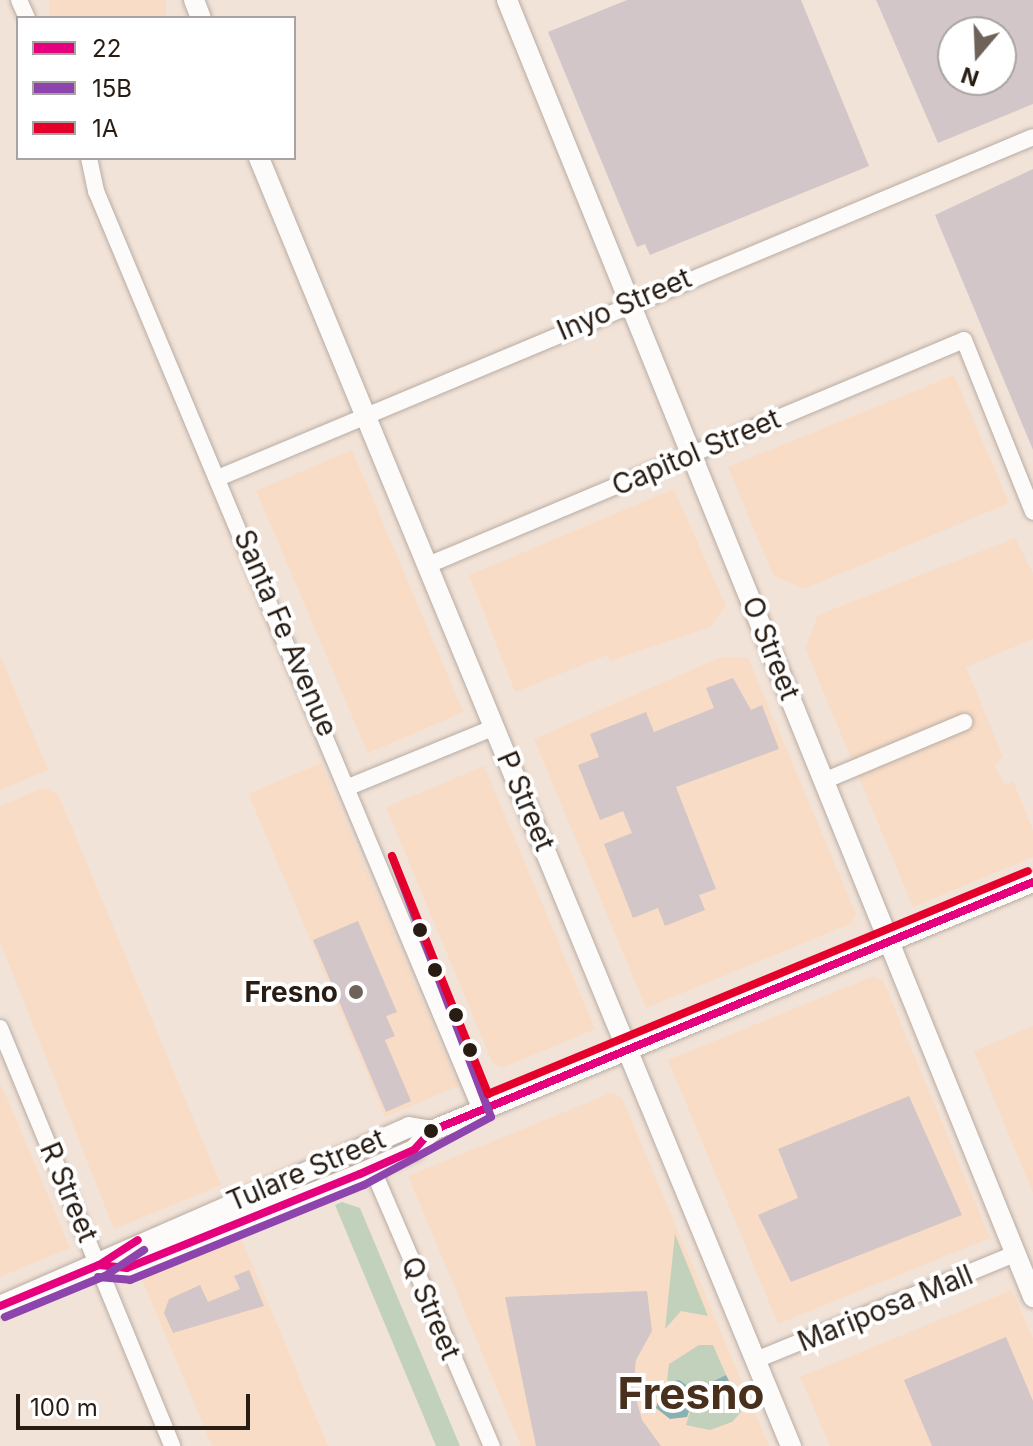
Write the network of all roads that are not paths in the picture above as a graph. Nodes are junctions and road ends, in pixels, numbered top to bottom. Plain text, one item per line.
1 (507, 0) edge
2 (1033, 137) edge
3 (90, 160) edge
4 (260, 160) edge
5 (629, 301) junction
6 (366, 415) junction
7 (691, 454) junction
8 (218, 478) junction
9 (1033, 509) edge
10 (428, 565) junction
11 (964, 722) dead end
12 (495, 727) junction
13 (826, 780) junction
14 (351, 786) junction
15 (1033, 882) edge
16 (892, 938) junction
17 (0, 1028) edge
18 (629, 1049) junction
19 (481, 1110) junction
20 (431, 1131) junction
21 (372, 1168) junction
22 (1014, 1254) junction
23 (99, 1265) junction
24 (1033, 1297) edge
25 (0, 1306) edge
26 (756, 1360) junction
27 (172, 1446) edge
28 (492, 1446) edge
29 (791, 1446) edge

1 - 5 main road, O Street
2 - 5 street, Inyo Street
3 - 8 street, Santa Fe Avenue
4 - 6 main road, P Street
5 - 6 street, Inyo Street
5 - 7 main road, O Street
6 - 8 street, Inyo Street
6 - 10 main road, P Street
7 - 9 street, Capitol Street
7 - 10 street, Capitol Street
7 - 13 main road, O Street
8 - 14 street, Santa Fe Avenue
10 - 12 main road, P Street
11 - 13 street
12 - 14 street
12 - 18 main road, P Street
13 - 16 main road, O Street
14 - 19 street, Santa Fe Avenue
15 - 16 main road, Tulare Street
16 - 18 main road, Tulare Street
16 - 22 main road, O Street
17 - 23 street, R Street
18 - 19 main road, Tulare Street
18 - 26 main road, P Street
19 - 20 main road, Tulare Street
20 - 21 main road, Tulare Street
20 - 23 main road, Tulare Street
21 - 23 main road, Tulare Street
21 - 28 street, Q Street
22 - 24 main road, O Street
22 - 26 street, Mariposa Mall
23 - 25 main road, Tulare Street
23 - 27 street, R Street
26 - 29 main road, P Street

